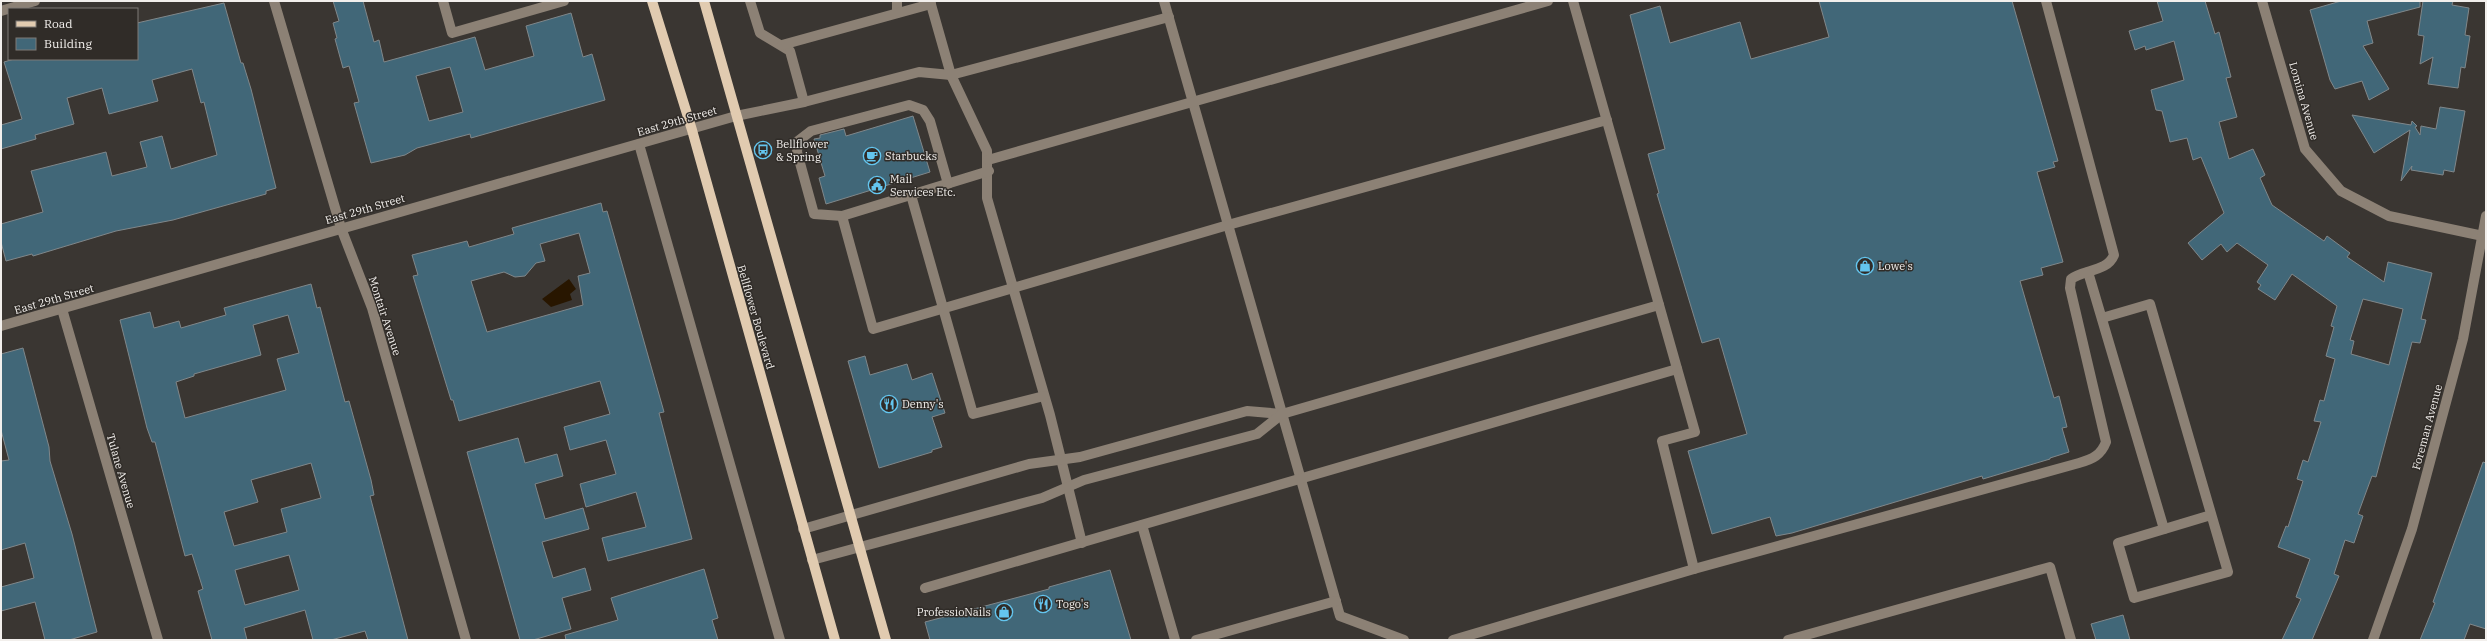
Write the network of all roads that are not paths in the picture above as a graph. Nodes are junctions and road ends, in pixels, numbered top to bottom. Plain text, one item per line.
1 (36, 1) edge
2 (274, 1) edge
3 (443, 1) edge
4 (564, 1) edge
5 (652, 1) edge
6 (704, 1) edge
7 (750, 1) edge
8 (897, 1) edge
9 (1164, 1) edge
10 (1548, 1) edge
11 (1573, 1) edge
12 (2046, 1) edge
13 (2262, 1) edge
14 (930, 2) edge
15 (552, 3) edge
16 (12, 8) edge
17 (897, 13) junction
18 (1168, 16) junction
19 (782, 45) junction
20 (951, 75) junction
21 (804, 102) junction
22 (1193, 102) junction
23 (736, 116) junction
24 (1607, 120) junction
25 (692, 130) junction
26 (639, 144) junction
27 (988, 160) junction
28 (989, 171) junction
29 (948, 184) junction
30 (911, 195) junction
31 (842, 216) junction
32 (2486, 216) edge
33 (1228, 225) junction
34 (341, 228) junction
35 (2483, 236) junction
36 (2088, 272) junction
37 (1012, 288) junction
38 (1659, 305) junction
39 (62, 309) junction
40 (943, 309) junction
41 (2102, 318) junction
42 (1, 326) edge
43 (1677, 369) junction
44 (1044, 396) junction
45 (1282, 414) junction
46 (1062, 461) junction
47 (1301, 479) junction
48 (1068, 486) junction
49 (851, 515) junction
50 (2211, 515) junction
51 (1142, 525) junction
52 (803, 529) junction
53 (2164, 529) junction
54 (1082, 543) junction
55 (860, 547) junction
56 (812, 560) junction
57 (1694, 569) junction
58 (925, 588) dead end
59 (1336, 601) junction
60 (158, 640) edge
61 (466, 640) edge
62 (780, 640) edge
63 (835, 640) edge
64 (886, 640) edge
65 (1175, 640) edge
66 (1196, 640) edge
67 (1404, 640) edge
68 (1453, 640) edge
69 (1788, 640) edge
70 (2070, 640) edge
71 (2373, 640) edge

1 - 16 street
2 - 34 street, Montair Avenue
3 - 15 street
4 - 15 street
5 - 25 main road, Bellflower Boulevard
6 - 23 main road
7 - 19 street
8 - 17 street
9 - 18 street
10 - 22 street
11 - 24 street
12 - 36 street
13 - 35 street, Lomina Avenue
14 - 17 street
14 - 20 street
17 - 19 street
18 - 20 street
18 - 22 street
19 - 21 street
20 - 21 street, East 29th Street
20 - 27 street
21 - 23 street, East 29th Street
22 - 27 street
22 - 33 street
23 - 25 street, East 29th Street
23 - 49 main road
24 - 33 street
24 - 38 street
25 - 26 street, East 29th Street
25 - 52 main road, Bellflower Boulevard
26 - 34 street, East 29th Street
26 - 62 street
27 - 28 street
28 - 29 street
28 - 37 street
29 - 30 street
29 - 31 street
30 - 31 street
30 - 40 street
31 - 40 street
32 - 35 street, Foreman Avenue
33 - 37 street
33 - 45 street
34 - 39 street, East 29th Street
34 - 61 street, Montair Avenue
35 - 71 street, Foreman Avenue
36 - 41 street
36 - 57 street
37 - 40 street
37 - 44 street
38 - 43 street
38 - 45 street
39 - 42 street, East 29th Street
39 - 60 street, Tulane Avenue
40 - 44 street
41 - 50 street
41 - 53 street
43 - 47 street
43 - 57 street
44 - 46 street
45 - 46 street
45 - 47 street
45 - 48 street
46 - 48 street
46 - 49 street
47 - 51 street
47 - 59 street
48 - 54 street
48 - 55 street
49 - 52 street
49 - 55 main road
50 - 53 street
50 - 53 street
51 - 54 street
51 - 65 street
52 - 56 main road, Bellflower Boulevard
54 - 58 street
55 - 56 street
55 - 64 main road
56 - 63 main road, Bellflower Boulevard
57 - 68 street
59 - 66 street
59 - 67 street
69 - 70 street

